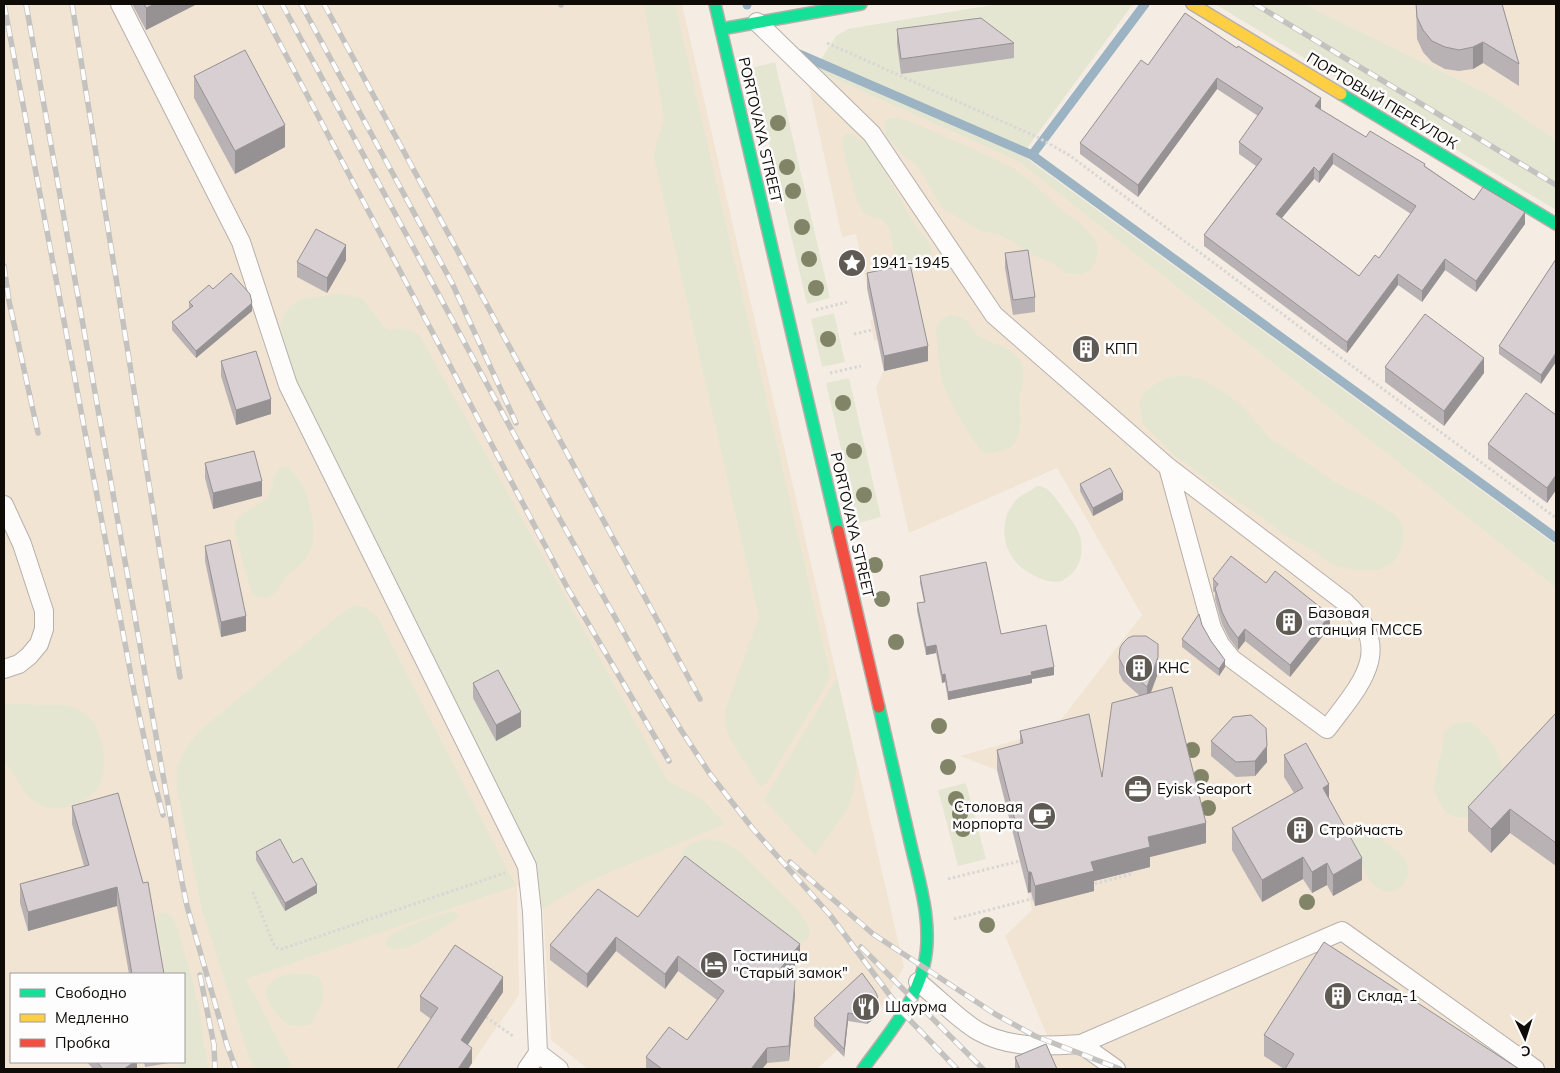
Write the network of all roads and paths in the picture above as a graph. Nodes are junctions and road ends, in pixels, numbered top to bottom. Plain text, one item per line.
1 (120, 4) edge
2 (715, 4) edge
3 (861, 4) edge
4 (1192, 4) edge
5 (757, 22) junction
6 (721, 29) junction
7 (827, 43) dead end
8 (1556, 224) edge
9 (847, 302) dead end
10 (812, 310) dead end
11 (872, 330) dead end
12 (854, 334) dead end
13 (861, 366) dead end
14 (827, 374) dead end
15 (1168, 467) junction
16 (4, 505) edge
17 (1556, 518) edge
18 (4, 669) edge
19 (1020, 861) edge
20 (527, 866) junction
21 (1132, 872) edge
22 (939, 882) dead end
23 (1086, 886) edge
24 (253, 892) dead end
25 (1039, 898) edge
26 (949, 920) dead end
27 (918, 982) junction
28 (486, 1017) edge
29 (498, 1025) dead end
30 (881, 1044) junction
31 (1081, 1044) junction
32 (538, 1053) junction
33 (527, 1069) edge
34 (559, 1069) edge
35 (850, 1069) edge
36 (864, 1069) edge
37 (1116, 1069) edge
38 (1535, 1069) edge

1 - 20 lane
2 - 6 street, PORTOVAYA STREET
3 - 5 street
4 - 8 street, ПОРТОВЫЙ ПЕРЕУЛОК
5 - 6 street
5 - 15 lane
6 - 27 street, PORTOVAYA STREET
7 - 17 path
9 - 10 path
11 - 12 path
13 - 14 path
15 - 15 lane
16 - 18 lane
19 - 22 path
20 - 24 path
20 - 32 lane
21 - 23 path
25 - 26 path
27 - 30 street, PORTOVAYA STREET
27 - 31 lane
28 - 29 path
30 - 35 street
30 - 36 street
31 - 37 lane
31 - 38 lane
32 - 33 lane
32 - 34 lane

